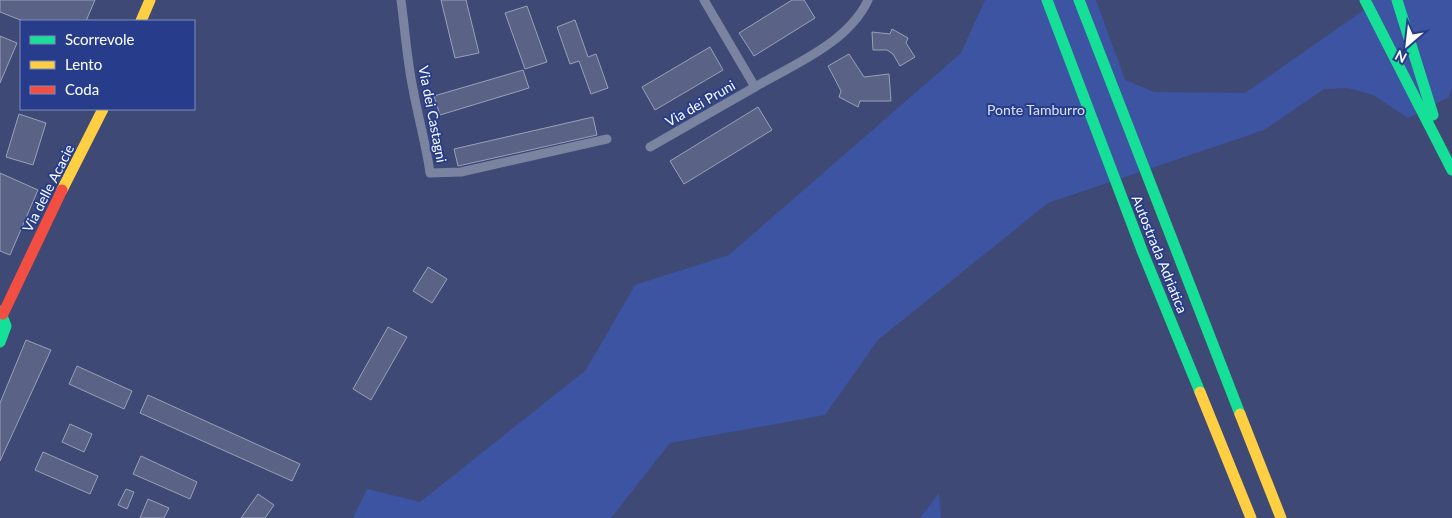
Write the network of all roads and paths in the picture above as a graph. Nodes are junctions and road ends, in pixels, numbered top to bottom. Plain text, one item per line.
1 (401, 0) edge
2 (704, 0) edge
3 (868, 0) edge
4 (1047, 0) edge
5 (1079, 0) edge
6 (1365, 0) edge
7 (1397, 0) edge
8 (148, 2) edge
9 (141, 20) edge
10 (755, 87) junction
11 (102, 110) edge
12 (607, 139) dead end
13 (650, 147) dead end
14 (1452, 157) edge
15 (1452, 170) edge
16 (17, 281) junction
17 (0, 298) edge
18 (2, 313) edge
19 (0, 342) edge
20 (1251, 518) edge
21 (1281, 518) edge

1 - 12 street, Via dei Castagni
2 - 10 street, Via dei Pruni
3 - 10 street
4 - 20 main road, Autostrada Adriatica
5 - 21 main road, Autostrada Adriatica
6 - 15 main road
7 - 14 main road
8 - 9 main road
10 - 13 street, Via dei Pruni
11 - 16 main road, Via delle Acacie
16 - 17 main road, Via delle Acacie
16 - 18 main road, Via delle Acacie
18 - 19 main road

